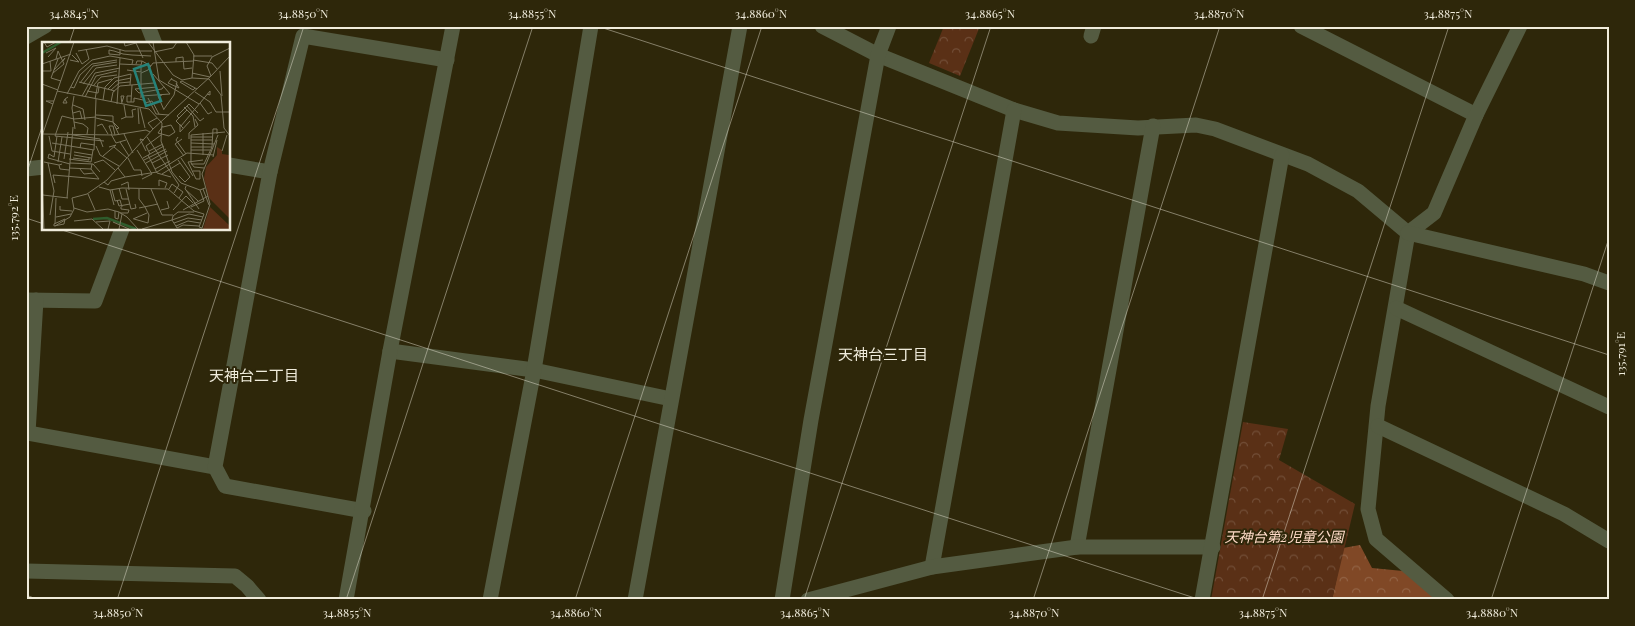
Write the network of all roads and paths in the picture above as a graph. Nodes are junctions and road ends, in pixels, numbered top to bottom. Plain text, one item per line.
1 (45, 26) edge
2 (148, 26) edge
3 (453, 26) edge
4 (591, 26) edge
5 (740, 26) edge
6 (822, 26) edge
7 (889, 26) edge
8 (1301, 26) edge
9 (1520, 26) edge
10 (26, 37) edge
11 (154, 42) edge
12 (878, 55) junction
13 (447, 60) junction
14 (1014, 110) junction
15 (1476, 115) junction
16 (1153, 126) junction
17 (1282, 156) junction
18 (230, 165) edge
19 (42, 167) edge
20 (26, 169) edge
21 (270, 172) junction
22 (122, 230) edge
23 (1408, 233) junction
24 (1609, 284) edge
25 (31, 300) edge
26 (1396, 308) junction
27 (390, 351) junction
28 (534, 370) junction
29 (671, 399) junction
30 (1609, 407) edge
31 (1378, 426) junction
32 (215, 467) junction
33 (364, 511) junction
34 (1609, 541) edge
35 (1077, 546) junction
36 (1212, 547) junction
37 (932, 567) junction
38 (26, 572) edge
39 (259, 600) edge
40 (346, 600) edge
41 (490, 600) edge
42 (635, 600) edge
43 (782, 600) edge
44 (808, 600) edge
45 (1202, 600) edge
46 (1447, 600) edge

1 - 10 street
2 - 11 street
3 - 13 street
4 - 28 street
5 - 29 street
6 - 12 street
7 - 12 street
8 - 15 street
9 - 15 street
12 - 14 street
12 - 43 street
13 - 21 street
13 - 27 street
14 - 16 street
14 - 37 street
15 - 23 street
16 - 17 street
16 - 35 street
17 - 23 street
17 - 36 street
18 - 21 street
19 - 20 street
21 - 32 street
22 - 25 street
23 - 24 street
23 - 26 street
25 - 32 street
26 - 30 street
26 - 31 street
27 - 28 street
27 - 33 street
28 - 29 street
28 - 41 street
29 - 42 street
31 - 34 street
31 - 46 street
32 - 33 street
33 - 40 street
35 - 36 street
35 - 37 street
36 - 45 street
37 - 44 street
38 - 39 street

